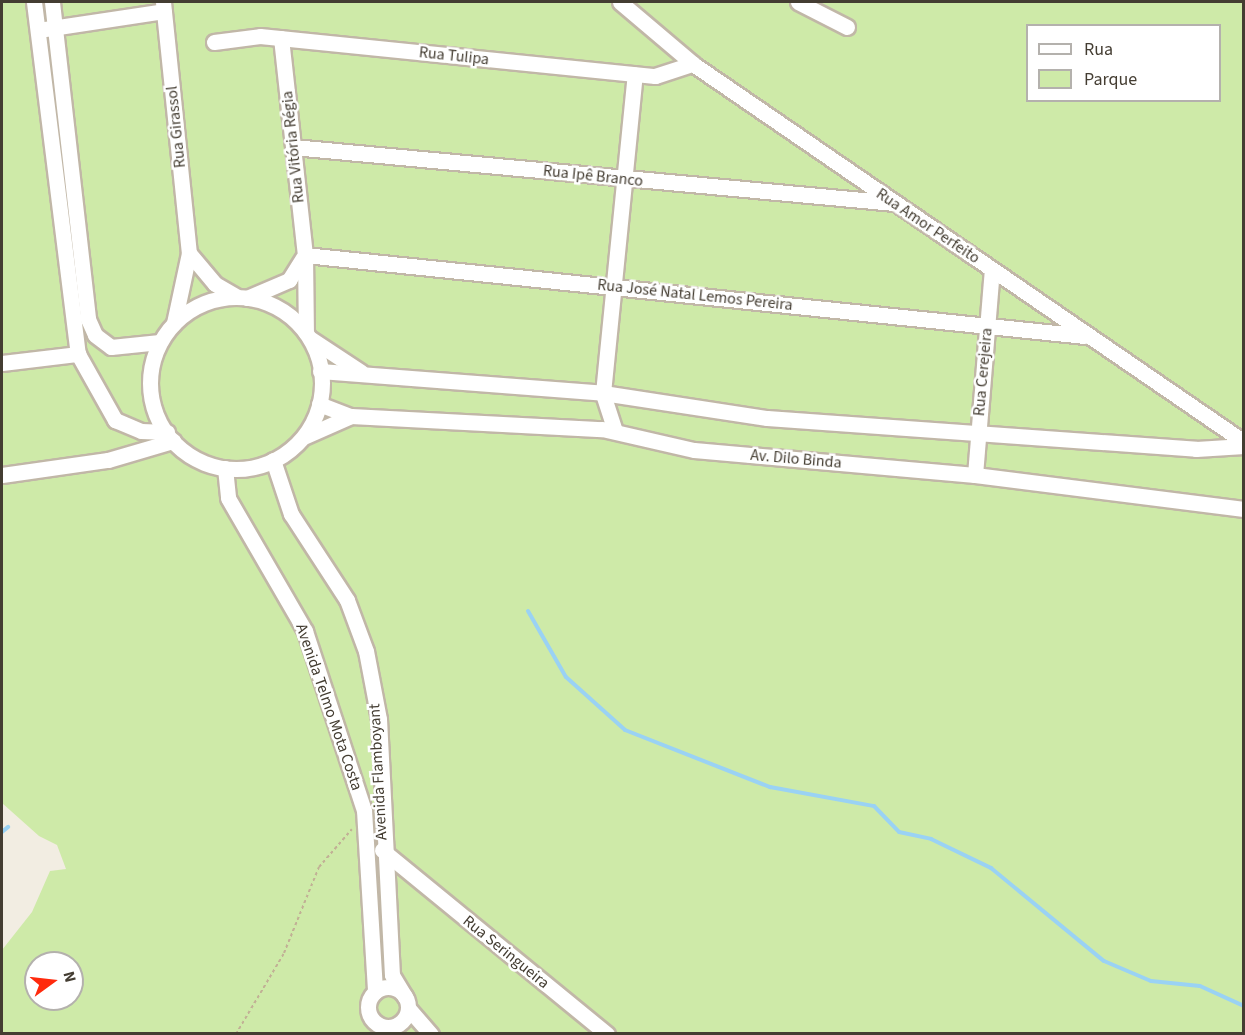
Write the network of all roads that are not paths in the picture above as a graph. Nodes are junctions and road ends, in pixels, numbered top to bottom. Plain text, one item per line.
1 (34, 2) edge
2 (52, 2) edge
3 (620, 2) edge
4 (798, 2) edge
5 (163, 6) edge
6 (847, 27) dead end
7 (55, 28) junction
8 (38, 30) junction
9 (281, 38) junction
10 (214, 42) dead end
11 (693, 64) junction
12 (635, 75) junction
13 (293, 147) junction
14 (627, 179) junction
15 (894, 203) junction
16 (189, 253) junction
17 (305, 255) junction
18 (992, 270) junction
19 (614, 287) junction
20 (243, 297) junction
21 (174, 323) junction
22 (987, 326) junction
23 (307, 335) junction
24 (1085, 336) junction
25 (160, 342) junction
26 (78, 354) junction
27 (2, 363) edge
28 (320, 371) junction
29 (361, 372) junction
30 (603, 393) junction
31 (319, 405) junction
32 (351, 416) junction
33 (615, 431) junction
34 (978, 432) junction
35 (170, 436) junction
36 (298, 442) junction
37 (1244, 444) edge
38 (273, 460) junction
39 (225, 468) junction
40 (2, 475) edge
41 (975, 475) junction
42 (1243, 509) edge
43 (364, 817) joint
44 (382, 850) junction
45 (405, 870) junction
46 (377, 876) junction
47 (375, 992) junction
48 (406, 1002) junction
49 (371, 1018) junction
50 (400, 1029) edge
51 (377, 1034) edge
52 (431, 1034) edge
53 (607, 1034) edge

1 - 8 street
2 - 7 street
3 - 11 street, Rua Amor Perfeito
4 - 6 street
5 - 7 street
5 - 16 street, Rua Girassol
7 - 8 street
7 - 25 street
8 - 26 street
9 - 10 street, Rua Tulipa
9 - 12 street, Rua Tulipa
9 - 13 street, Rua Vitória Régia
11 - 12 street, Rua Tulipa
11 - 15 street, Rua Amor Perfeito
12 - 14 street
13 - 14 street, Rua Ipê Branco
13 - 17 street, Rua Vitória Régia
14 - 15 street, Rua Ipê Branco
14 - 19 street
15 - 18 street, Rua Amor Perfeito
16 - 20 street
16 - 21 street, Rua Girassol
17 - 19 street, Rua José Natal Lemos Pereira
17 - 20 street
17 - 23 street, Rua Vitória Régia
18 - 22 street, Rua Cerejeira
18 - 24 street, Rua Amor Perfeito
19 - 22 street, Rua José Natal Lemos Pereira
19 - 30 street
20 - 21 street
20 - 23 street
21 - 25 street
22 - 24 street, Rua José Natal Lemos Pereira
22 - 34 street, Rua Cerejeira
23 - 28 street
23 - 29 street
24 - 37 street, Rua Amor Perfeito
25 - 35 street
26 - 27 street
26 - 35 street
28 - 29 street
28 - 31 street
29 - 30 street
30 - 33 street
30 - 34 street
31 - 32 street
31 - 36 street
32 - 33 street, Av. Dilo Binda
32 - 36 street
33 - 41 street, Av. Dilo Binda
34 - 37 street
34 - 41 street, Rua Cerejeira
35 - 39 street
35 - 40 street
36 - 38 street
38 - 39 street
38 - 44 street, Avenida Flamboyant
39 - 43 street, Avenida Telmo Mota Costa
41 - 42 street, Av. Dilo Binda
43 - 46 street, Avenida Flamboyant
44 - 45 street, Rua Seringueira
44 - 46 street, Avenida Flamboyant
45 - 46 street
45 - 53 street, Rua Seringueira
46 - 47 street, Avenida Flamboyant
46 - 48 street, Avenida Flamboyant
47 - 48 street
47 - 49 street
48 - 50 street
48 - 52 street, Avenida Flamboyant
49 - 50 street
49 - 51 street

